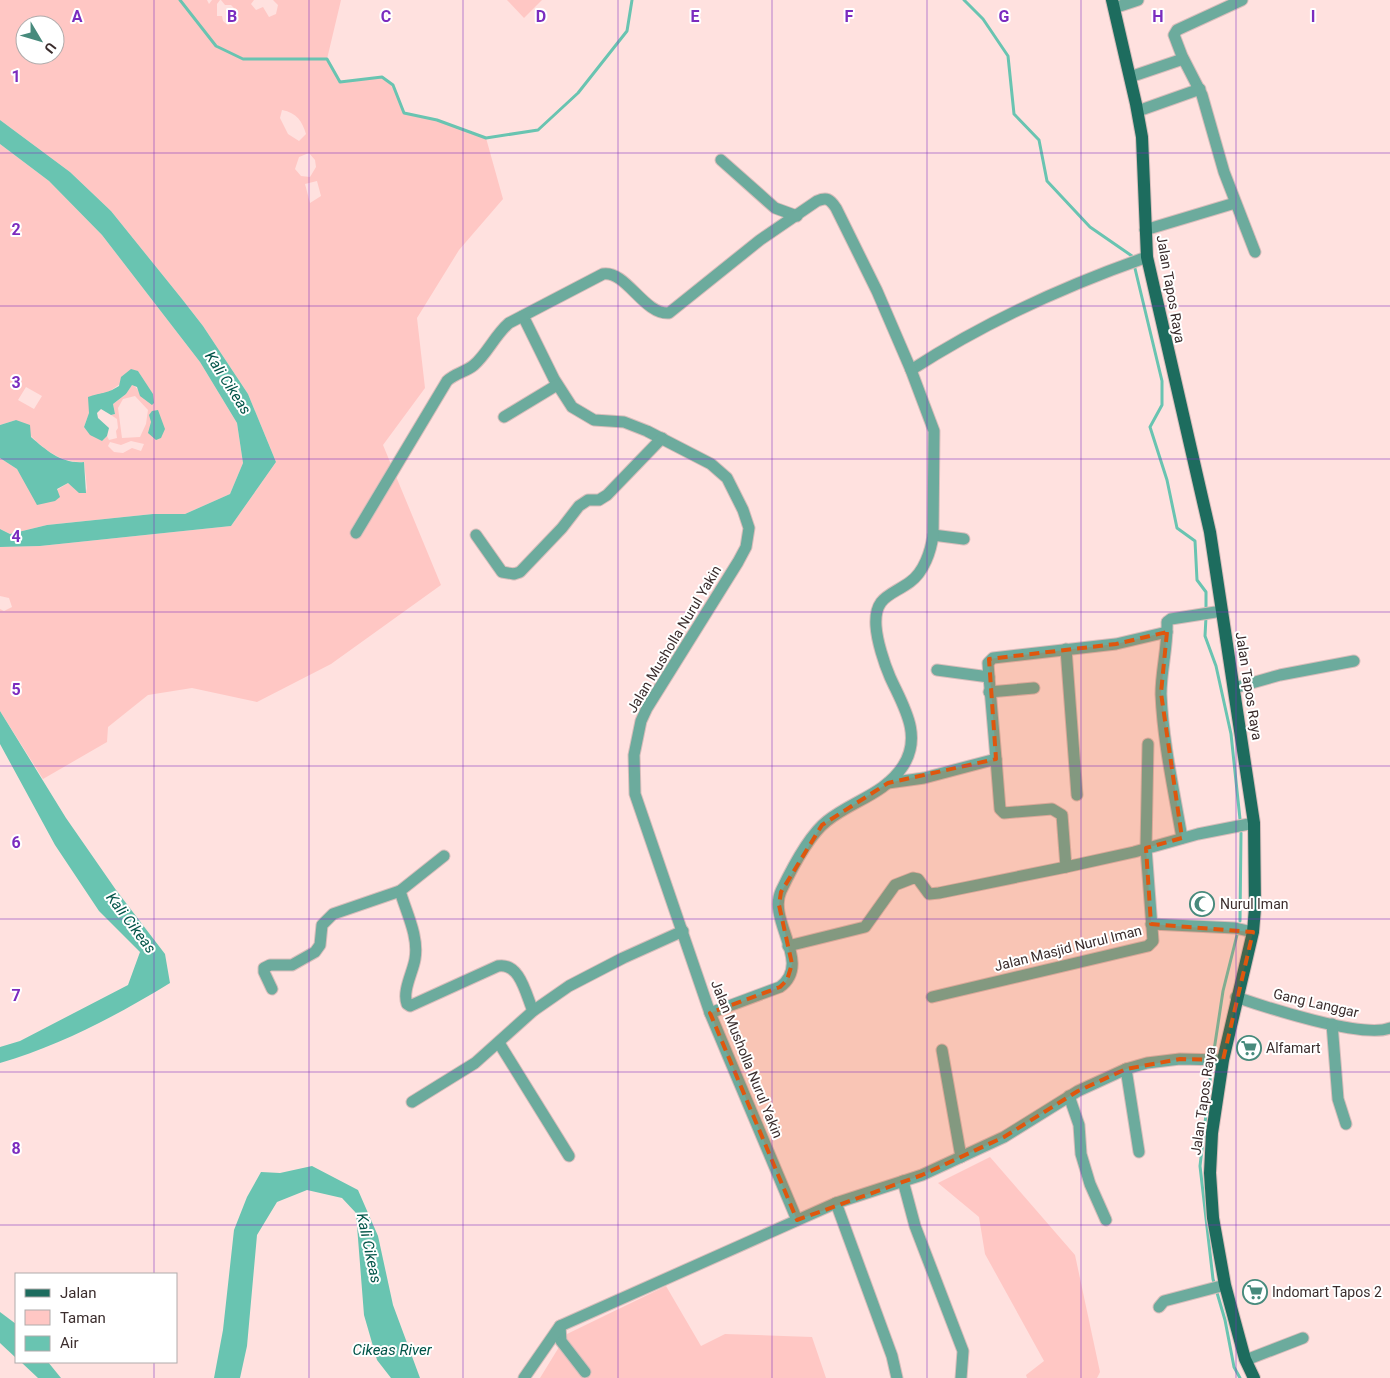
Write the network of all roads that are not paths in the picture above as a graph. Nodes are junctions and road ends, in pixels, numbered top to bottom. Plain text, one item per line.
1 (1138, 0) edge
2 (1242, 0) edge
3 (1113, 4) edge
4 (1183, 59) junction
5 (1130, 77) junction
6 (1200, 89) junction
7 (1138, 110) junction
8 (721, 160) dead end
9 (1235, 202) junction
10 (797, 216) junction
11 (1145, 230) junction
12 (1255, 252) dead end
13 (1141, 259) junction
14 (523, 316) junction
15 (911, 370) junction
16 (557, 385) junction
17 (504, 417) dead end
18 (662, 438) junction
19 (356, 533) dead end
20 (476, 535) dead end
21 (933, 535) junction
22 (964, 539) dead end
23 (1217, 612) junction
24 (1167, 632) junction
25 (1066, 650) junction
26 (1354, 661) dead end
27 (937, 670) dead end
28 (989, 677) junction
29 (1034, 688) dead end
30 (1234, 688) junction
31 (989, 692) junction
32 (1148, 744) dead end
33 (996, 759) junction
34 (888, 783) junction
35 (1077, 796) dead end
36 (1254, 823) junction
37 (1182, 838) junction
38 (1146, 848) junction
39 (444, 856) dead end
40 (1066, 867) junction
41 (400, 891) junction
42 (1151, 924) junction
43 (683, 931) junction
44 (1253, 932) junction
45 (788, 946) junction
46 (272, 989) dead end
47 (932, 997) dead end
48 (1236, 997) junction
49 (533, 1011) junction
50 (710, 1013) junction
51 (1332, 1024) junction
52 (1390, 1028) edge
53 (499, 1043) junction
54 (942, 1050) dead end
55 (1222, 1060) junction
56 (1126, 1069) junction
57 (1069, 1096) junction
58 (412, 1102) dead end
59 (1346, 1124) dead end
60 (1139, 1152) dead end
61 (569, 1156) dead end
62 (961, 1157) junction
63 (903, 1181) junction
64 (836, 1203) junction
65 (797, 1220) junction
66 (1106, 1220) dead end
67 (1218, 1288) junction
68 (1159, 1306) dead end
69 (560, 1326) junction
70 (1303, 1338) dead end
71 (1246, 1360) junction
72 (585, 1372) dead end
73 (524, 1378) edge
74 (897, 1378) edge
75 (961, 1378) edge
76 (1254, 1378) edge

1 - 3 street
2 - 4 street
3 - 5 main road, Jalan Tapos Raya
4 - 5 street
4 - 6 street
5 - 7 main road, Jalan Tapos Raya
6 - 7 street
6 - 9 street
7 - 11 main road, Jalan Tapos Raya
8 - 10 street
9 - 11 street
9 - 12 street
10 - 14 street
10 - 15 street
11 - 13 main road, Jalan Tapos Raya
13 - 15 street
13 - 23 main road, Jalan Tapos Raya
14 - 16 street, Jalan Musholla Nurul Yakin
14 - 19 street
15 - 21 street
16 - 17 street
16 - 18 street, Jalan Musholla Nurul Yakin
18 - 20 street
18 - 43 street, Jalan Musholla Nurul Yakin
21 - 22 street
21 - 34 street
23 - 24 street
23 - 30 main road, Jalan Tapos Raya
24 - 25 street
24 - 37 street
25 - 28 street
25 - 35 street
26 - 30 street
27 - 28 street
28 - 31 street
29 - 31 street
30 - 36 main road, Jalan Tapos Raya
31 - 33 street
32 - 38 street
33 - 34 street
33 - 40 street
34 - 45 street
36 - 37 street
36 - 44 main road, Jalan Tapos Raya
37 - 38 street
38 - 40 street
38 - 42 street
39 - 41 street
40 - 45 street
41 - 46 street
41 - 49 street
42 - 44 street, Jalan Masjid Nurul Iman
42 - 47 street, Jalan Masjid Nurul Iman
43 - 49 street
43 - 50 street, Jalan Musholla Nurul Yakin
44 - 48 main road, Jalan Tapos Raya
45 - 50 street
48 - 51 street, Gang Langgar
48 - 55 main road, Jalan Tapos Raya
49 - 53 street
50 - 65 street, Jalan Musholla Nurul Yakin
51 - 52 street, Gang Langgar
51 - 59 street
53 - 58 street
53 - 61 street
54 - 62 street
55 - 56 street
55 - 67 main road, Jalan Tapos Raya
56 - 57 street
56 - 60 street
57 - 62 street
57 - 66 street
62 - 63 street
63 - 64 street
63 - 75 street
64 - 65 street
64 - 74 street
65 - 69 street
67 - 68 street
67 - 71 main road, Jalan Tapos Raya
69 - 72 street
69 - 73 street
70 - 71 street
71 - 76 main road, Jalan Tapos Raya

